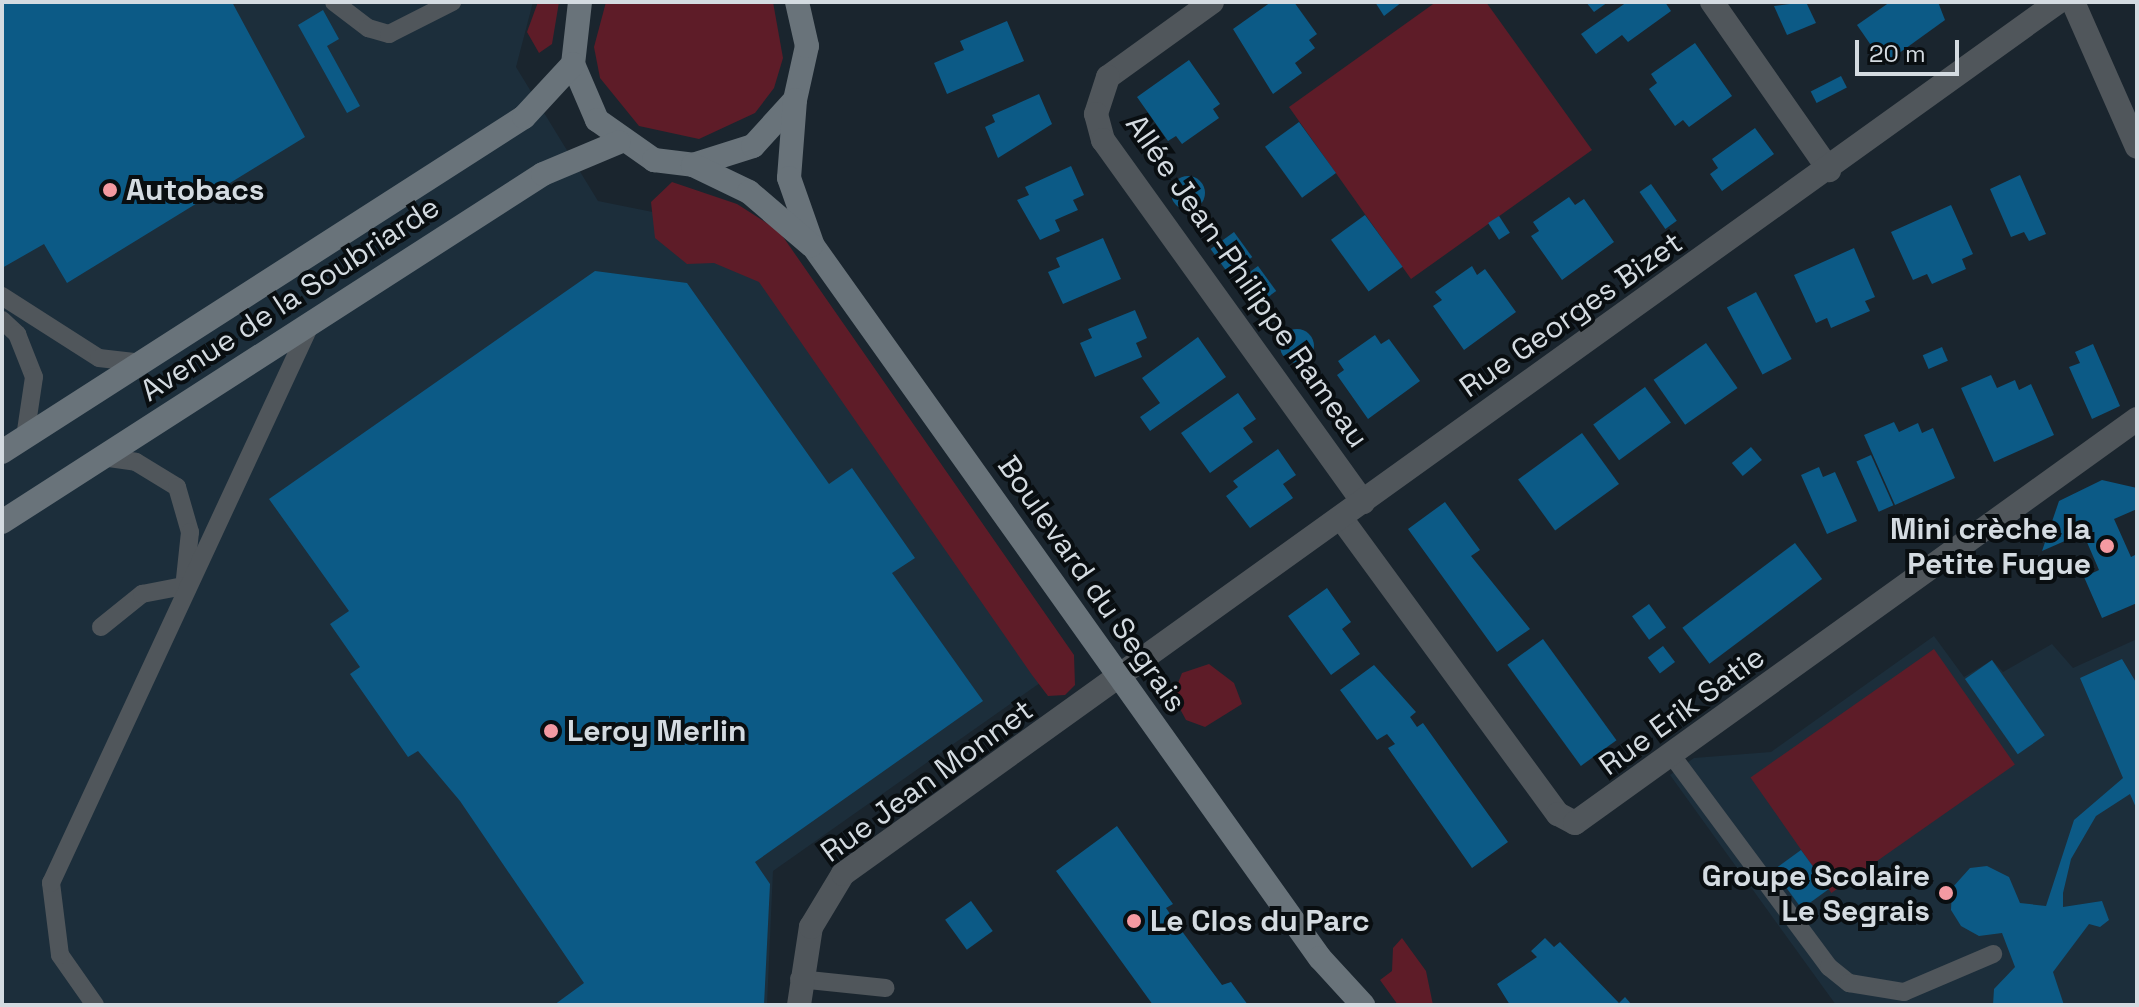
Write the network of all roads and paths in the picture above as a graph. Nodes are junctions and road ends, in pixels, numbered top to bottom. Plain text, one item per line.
1 (334, 2) edge
2 (452, 2) edge
3 (580, 2) edge
4 (1212, 2) edge
5 (1712, 2) edge
6 (2058, 2) edge
7 (2073, 2) edge
8 (804, 8) edge
9 (573, 64) junction
10 (795, 100) junction
11 (619, 142) junction
12 (2137, 147) edge
13 (693, 165) junction
14 (1829, 170) junction
15 (813, 246) junction
16 (2, 296) edge
17 (2, 320) edge
18 (312, 321) junction
19 (143, 363) junction
20 (2137, 419) edge
21 (25, 437) junction
22 (2, 452) edge
23 (102, 457) junction
24 (1363, 502) junction
25 (1341, 518) junction
26 (2, 522) edge
27 (184, 586) junction
28 (101, 627) dead end
29 (1121, 680) junction
30 (1673, 757) junction
31 (1993, 954) dead end
32 (1320, 958) junction
33 (799, 979) junction
34 (886, 988) dead end
35 (95, 1005) edge
36 (799, 1005) edge
37 (1341, 1005) edge
38 (1363, 1005) edge

1 - 2 lane
3 - 9 street
4 - 24 street, Allée Jean-Philippe Rameau
5 - 14 street
6 - 14 street, Rue Georges Bizet
7 - 12 street
8 - 10 street, Boulevard du Segrais
9 - 11 street
9 - 19 street, Avenue de la Soubriarde
10 - 13 street
10 - 15 street, Boulevard du Segrais
11 - 13 street
11 - 18 street, Avenue de la Soubriarde
13 - 15 street, Boulevard du Segrais
14 - 24 street, Rue Georges Bizet
15 - 29 street, Boulevard du Segrais
16 - 19 lane
17 - 21 lane
18 - 23 street, Avenue de la Soubriarde
18 - 27 lane
19 - 21 street, Avenue de la Soubriarde
20 - 30 street, Rue Erik Satie
21 - 22 street, Avenue de la Soubriarde
23 - 26 street, Avenue de la Soubriarde
23 - 27 lane
24 - 25 street, Rue Georges Bizet
25 - 29 street, Rue Georges Bizet
25 - 30 street, Rue Erik Satie
27 - 28 lane
27 - 35 lane
29 - 32 street, Boulevard du Segrais
29 - 33 street, Rue Jean Monnet
30 - 31 lane
32 - 37 street, Boulevard du Segrais
32 - 38 street, Boulevard du Segrais
33 - 34 lane
33 - 36 street, Rue Jean Monnet

